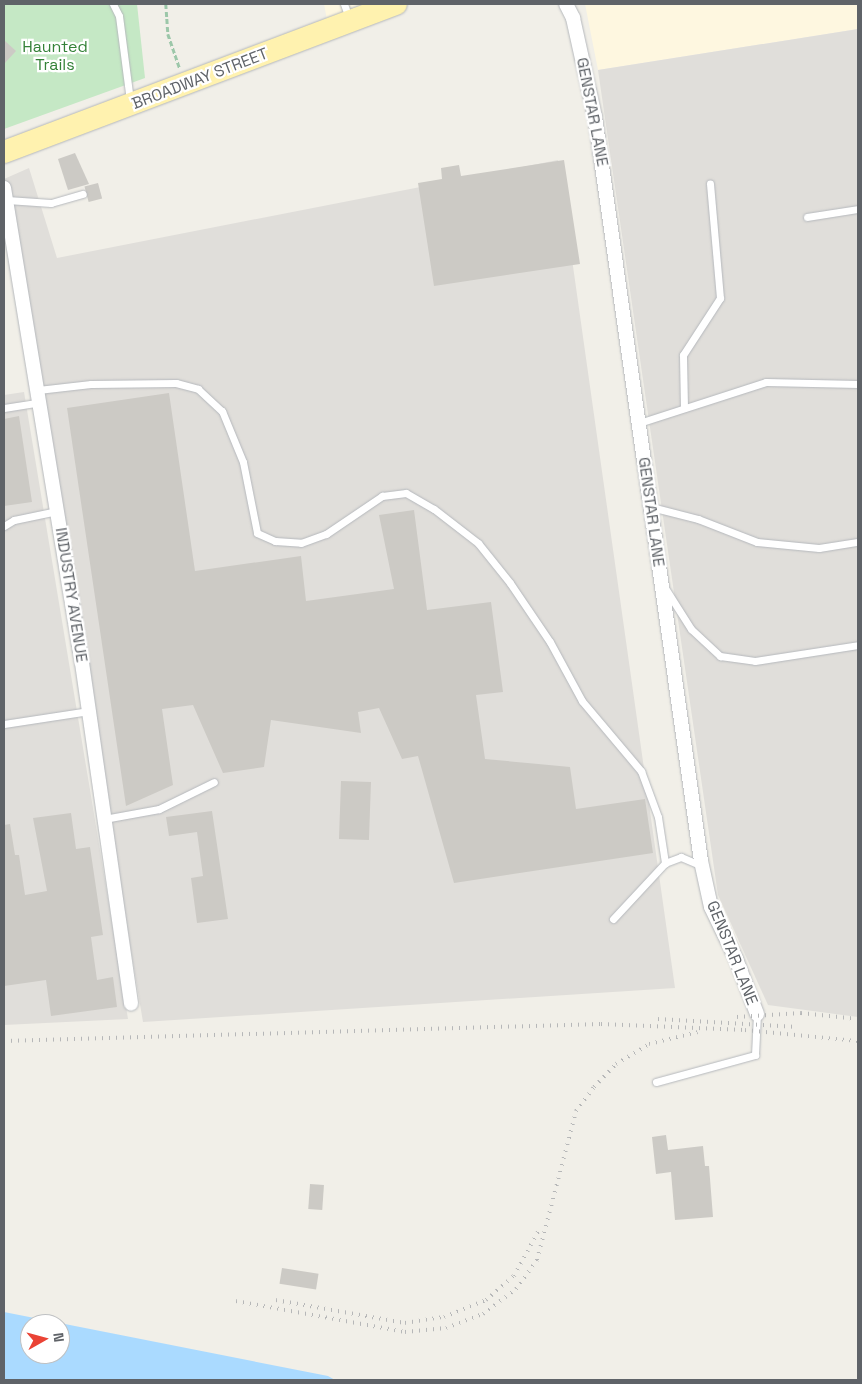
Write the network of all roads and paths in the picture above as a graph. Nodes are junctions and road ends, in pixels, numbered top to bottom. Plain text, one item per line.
1 (113, 4) edge
2 (166, 4) edge
3 (396, 4) edge
4 (566, 4) edge
5 (347, 13) edge
6 (181, 70) dead end
7 (130, 105) junction
8 (4, 152) edge
9 (710, 183) dead end
10 (5, 194) edge
11 (83, 194) dead end
12 (858, 209) edge
13 (807, 217) dead end
14 (858, 384) edge
15 (39, 396) junction
16 (4, 408) edge
17 (684, 408) junction
18 (639, 424) junction
19 (651, 507) junction
20 (57, 511) junction
21 (4, 526) edge
22 (858, 542) edge
23 (661, 582) junction
24 (858, 645) edge
25 (89, 711) junction
26 (4, 724) edge
27 (214, 782) dead end
28 (104, 819) junction
29 (665, 862) junction
30 (702, 867) junction
31 (613, 919) dead end
32 (131, 1002) dead end
33 (757, 1014) joint
34 (656, 1082) dead end

1 - 7 lane
2 - 6 path
3 - 5 main road, BROADWAY STREET
4 - 18 street, GENSTAR LANE
5 - 7 main road, BROADWAY STREET
7 - 8 main road, BROADWAY STREET
9 - 17 lane
10 - 11 lane
10 - 15 street, INDUSTRY AVENUE
12 - 13 lane
14 - 17 lane
15 - 16 lane
15 - 20 street, INDUSTRY AVENUE
15 - 29 lane
17 - 18 lane
18 - 19 street, GENSTAR LANE
19 - 22 lane
19 - 23 street, GENSTAR LANE
20 - 21 lane
20 - 25 street, INDUSTRY AVENUE
23 - 24 lane
23 - 30 street, GENSTAR LANE
25 - 26 lane
25 - 28 street, INDUSTRY AVENUE
27 - 28 lane
28 - 32 street, INDUSTRY AVENUE
29 - 30 lane
29 - 31 lane
30 - 33 street, GENSTAR LANE
33 - 34 lane

